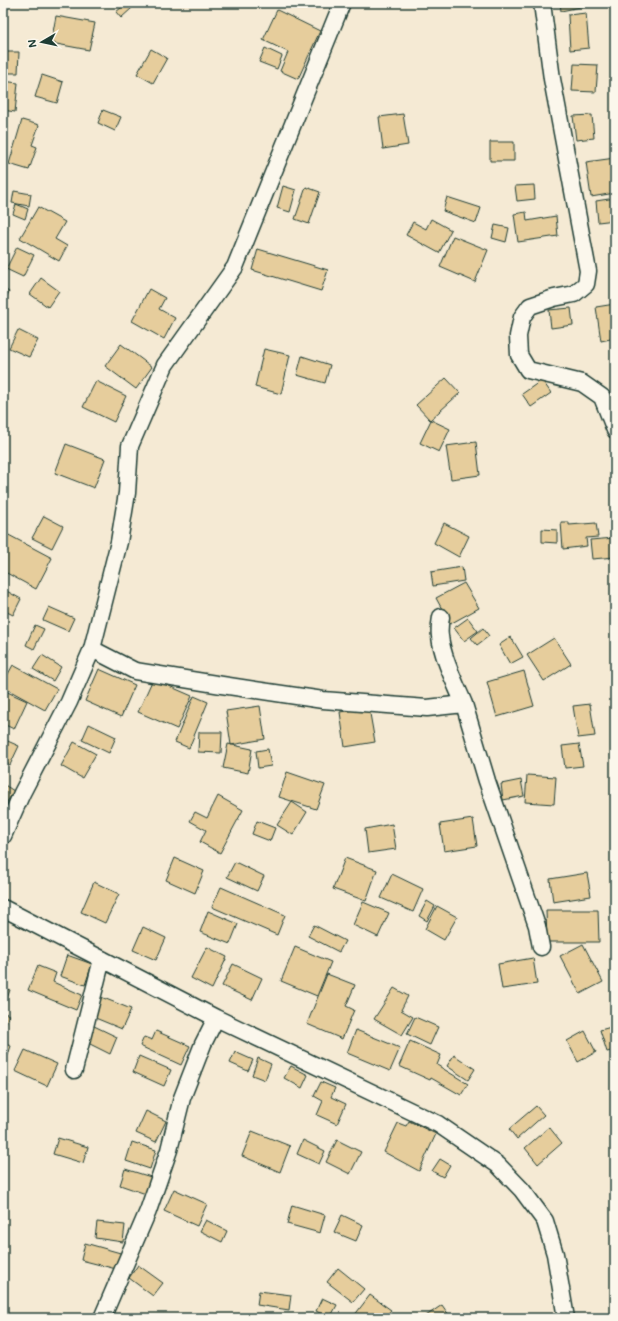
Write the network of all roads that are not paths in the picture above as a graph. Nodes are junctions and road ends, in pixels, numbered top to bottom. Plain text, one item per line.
1 (342, 3) edge
2 (542, 3) edge
3 (615, 430) edge
4 (441, 617) dead end
5 (92, 649) junction
6 (464, 704) junction
7 (3, 836) edge
8 (3, 908) edge
9 (541, 947) dead end
10 (102, 959) junction
11 (216, 1018) junction
12 (74, 1070) dead end
13 (102, 1318) edge
14 (566, 1318) edge

1 - 5 street
2 - 3 street
4 - 6 street
5 - 6 street
5 - 7 street
6 - 9 street
8 - 10 street
10 - 11 street
10 - 12 street
11 - 13 street
11 - 14 street

